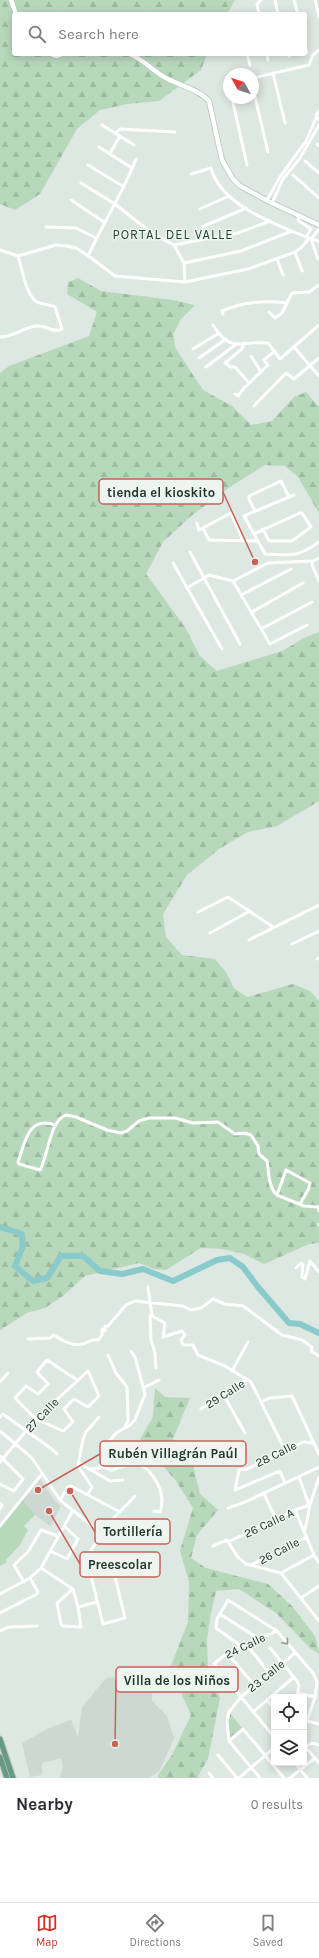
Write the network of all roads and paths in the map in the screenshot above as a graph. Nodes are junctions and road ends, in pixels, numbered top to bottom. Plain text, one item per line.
1 (11, 0) edge
2 (260, 0) edge
3 (275, 0) edge
4 (294, 0) edge
5 (315, 0) edge
6 (15, 12) edge
7 (259, 12) edge
8 (278, 12) edge
9 (297, 12) edge
10 (319, 17) edge
11 (319, 50) edge
12 (134, 56) edge
13 (248, 56) edge
14 (267, 56) edge
15 (268, 60) dead end
16 (250, 65) dead end
17 (273, 73) junction
18 (259, 76) edge
19 (233, 104) edge
20 (257, 104) edge
21 (319, 111) edge
22 (318, 119) edge
23 (285, 123) dead end
24 (102, 125) dead end
25 (319, 125) edge
26 (175, 132) dead end
27 (116, 133) junction
28 (120, 136) junction
29 (134, 145) dead end
30 (99, 147) dead end
31 (268, 152) dead end
32 (110, 153) junction
33 (136, 159) dead end
34 (305, 161) dead end
35 (88, 165) dead end
36 (247, 165) dead end
37 (132, 168) junction
38 (319, 173) edge
39 (191, 174) dead end
40 (293, 175) dead end
41 (81, 183) dead end
42 (124, 187) junction
43 (229, 196) junction
44 (319, 198) edge
45 (71, 200) dead end
46 (269, 202) junction
47 (115, 204) junction
48 (246, 208) junction
49 (200, 210) dead end
50 (298, 216) junction
51 (270, 221) junction
52 (104, 222) junction
53 (319, 225) edge
54 (46, 226) dead end
55 (202, 227) dead end
56 (319, 229) edge
57 (292, 232) junction
58 (96, 238) junction
59 (309, 238) junction
60 (319, 242) edge
61 (174, 245) junction
62 (0, 250) edge
63 (295, 252) junction
64 (18, 256) junction
65 (88, 256) junction
66 (277, 259) junction
67 (318, 259) dead end
68 (184, 263) junction
69 (302, 271) dead end
70 (283, 275) dead end
71 (185, 282) junction
72 (319, 285) edge
73 (287, 303) junction
74 (269, 312) dead end
75 (223, 314) dead end
76 (319, 324) edge
77 (213, 325) dead end
78 (218, 333) junction
79 (0, 337) edge
80 (226, 339) junction
81 (244, 343) junction
82 (235, 345) junction
83 (294, 347) junction
84 (193, 350) dead end
85 (274, 351) junction
86 (251, 356) dead end
87 (199, 358) dead end
88 (319, 358) edge
89 (310, 366) junction
90 (206, 367) dead end
91 (261, 372) junction
92 (319, 376) edge
93 (249, 383) junction
94 (235, 394) dead end
95 (254, 406) dead end
96 (294, 495) dead end
97 (289, 497) junction
98 (255, 511) junction
99 (197, 523) dead end
100 (203, 528) junction
101 (263, 529) junction
102 (254, 534) junction
103 (243, 541) junction
104 (257, 541) junction
105 (319, 542) edge
106 (190, 552) dead end
107 (319, 558) edge
108 (313, 561) junction
109 (173, 563) dead end
110 (291, 569) dead end
111 (204, 578) junction
112 (319, 580) edge
113 (233, 581) junction
114 (303, 583) dead end
115 (188, 588) junction
116 (242, 595) junction
117 (312, 602) dead end
118 (252, 612) junction
119 (307, 625) dead end
120 (261, 629) junction
121 (240, 644) dead end
122 (222, 649) dead end
123 (319, 905) edge
124 (250, 911) junction
125 (198, 912) dead end
126 (273, 927) junction
127 (319, 931) edge
128 (210, 932) dead end
129 (249, 940) dead end
130 (292, 944) dead end
131 (55, 1125) junction
132 (277, 1195) junction
133 (300, 1204) junction
134 (319, 1211) edge
135 (296, 1268) dead end
136 (319, 1272) edge
137 (148, 1287) dead end
138 (150, 1302) junction
139 (152, 1316) junction
140 (28, 1339) dead end
141 (248, 1342) dead end
142 (131, 1351) dead end
143 (108, 1355) dead end
144 (319, 1356) edge
145 (156, 1368) dead end
146 (232, 1371) junction
147 (8, 1373) dead end
148 (77, 1380) junction
149 (158, 1380) dead end
150 (248, 1380) junction
151 (0, 1382) edge
152 (143, 1388) junction
153 (223, 1394) junction
154 (261, 1402) junction
155 (201, 1409) dead end
156 (1, 1415) edge
157 (99, 1417) dead end
158 (36, 1419) junction
159 (124, 1429) junction
160 (27, 1430) junction
161 (0, 1431) edge
162 (245, 1433) dead end
163 (314, 1443) junction
164 (14, 1444) junction
165 (285, 1450) junction
166 (56, 1454) dead end
167 (319, 1454) edge
168 (2, 1457) edge
169 (0, 1462) edge
170 (79, 1463) junction
171 (100, 1466) junction
172 (319, 1467) edge
173 (91, 1469) junction
174 (42, 1474) junction
175 (299, 1477) junction
176 (319, 1477) edge
177 (123, 1480) dead end
178 (285, 1483) junction
179 (0, 1484) edge
180 (88, 1494) junction
181 (264, 1494) junction
182 (135, 1496) dead end
183 (60, 1500) junction
184 (309, 1505) junction
185 (228, 1508) dead end
186 (73, 1510) junction
187 (295, 1510) junction
188 (154, 1511) dead end
189 (120, 1512) junction
190 (276, 1519) junction
191 (0, 1526) edge
192 (64, 1526) junction
193 (305, 1530) junction
194 (101, 1533) junction
195 (58, 1536) junction
196 (307, 1537) junction
197 (228, 1541) junction
198 (213, 1546) dead end
199 (52, 1552) junction
200 (314, 1555) junction
201 (319, 1562) edge
202 (86, 1563) dead end
203 (251, 1565) junction
204 (42, 1568) junction
205 (281, 1573) junction
206 (30, 1578) junction
207 (24, 1582) junction
208 (319, 1586) edge
209 (73, 1589) junction
210 (0, 1594) edge
211 (301, 1598) junction
212 (97, 1602) junction
213 (78, 1607) junction
214 (0, 1614) edge
215 (220, 1614) junction
216 (319, 1621) edge
217 (37, 1626) dead end
218 (0, 1631) edge
219 (277, 1631) junction
220 (259, 1639) junction
221 (246, 1644) junction
222 (241, 1646) junction
223 (270, 1648) dead end
224 (227, 1652) junction
225 (296, 1653) junction
226 (283, 1663) junction
227 (270, 1674) junction
228 (294, 1677) junction
229 (318, 1682) edge
230 (255, 1686) junction
231 (298, 1694) edge
232 (307, 1696) edge
233 (240, 1697) junction
234 (315, 1697) junction
235 (267, 1700) junction
236 (271, 1705) edge
237 (253, 1712) junction
238 (307, 1719) edge
239 (307, 1722) edge
240 (319, 1724) edge
241 (271, 1733) edge
242 (0, 1739) edge
243 (229, 1741) junction
244 (319, 1743) edge
245 (307, 1745) edge
246 (307, 1748) edge
247 (271, 1751) edge
248 (218, 1755) dead end
249 (265, 1756) junction
250 (0, 1757) edge
251 (317, 1759) edge
252 (319, 1763) edge
253 (297, 1766) edge
254 (251, 1768) junction
255 (300, 1770) junction
256 (209, 1773) dead end
257 (7, 1778) edge
258 (13, 1778) edge
259 (213, 1778) edge
260 (238, 1778) edge
261 (260, 1778) edge
262 (284, 1778) edge
263 (290, 1778) edge
264 (307, 1778) edge

1 - 6 main road
2 - 7 street
3 - 8 street
4 - 9 street
5 - 10 street
11 - 17 street
12 - 46 main road
13 - 16 street
14 - 15 street
17 - 18 street
17 - 23 street
19 - 36 street
20 - 31 street
21 - 22 street
22 - 46 street
24 - 27 street
25 - 46 street
26 - 27 street
27 - 28 street
28 - 29 street
28 - 32 street
30 - 32 street
32 - 37 street
33 - 37 street
34 - 38 street
35 - 42 street
37 - 42 street
39 - 43 street
40 - 44 street
41 - 47 street
42 - 47 street
43 - 48 street
43 - 49 street
45 - 52 street
46 - 50 main road
47 - 52 street
47 - 61 street
48 - 51 street
48 - 55 street
50 - 53 main road
50 - 59 street
51 - 57 street
51 - 61 street
52 - 58 street
54 - 58 street
56 - 59 street
57 - 59 street
57 - 68 street
58 - 65 street
59 - 60 street
59 - 63 street
59 - 67 street
61 - 68 street
62 - 64 street
63 - 66 street
63 - 69 street
64 - 65 street
64 - 79 street
65 - 71 street
66 - 70 street
66 - 71 street
68 - 71 street
72 - 73 street
73 - 74 street
73 - 75 street
76 - 83 street
77 - 78 street
78 - 80 street
78 - 84 street
80 - 82 street
80 - 87 street
81 - 82 street
81 - 85 street
81 - 93 street
82 - 90 street
83 - 85 street
83 - 89 street
85 - 91 street
86 - 91 street
88 - 89 street
89 - 92 street
89 - 95 street
91 - 93 street
93 - 94 street
96 - 97 street
97 - 98 street
97 - 98 street
98 - 102 street
99 - 100 street
100 - 103 street
100 - 103 street
101 - 101 street
101 - 102 street
102 - 104 street
103 - 104 street
104 - 105 street
106 - 111 street
107 - 108 street
108 - 112 street
108 - 113 street
109 - 115 street
110 - 116 street
111 - 113 street
111 - 115 street
111 - 121 street
113 - 116 street
114 - 118 street
115 - 122 street
116 - 118 street
117 - 120 street
118 - 120 street
119 - 120 street
123 - 126 street
124 - 125 street
124 - 126 street
124 - 128 street
126 - 129 street
127 - 130 street
131 - 131 street
131 - 132 street
132 - 133 street
132 - 133 street
133 - 134 street
135 - 136 street
137 - 138 street
138 - 139 street
138 - 140 street
138 - 144 street
139 - 145 street
139 - 146 street
141 - 146 street, 29 Calle
142 - 152 street
143 - 159 street
146 - 150 street
147 - 151 street
148 - 158 street, 27 Calle
148 - 158 street
148 - 158 street, 27 Calle
149 - 152 street
150 - 153 street, 29 Calle
150 - 154 street
152 - 159 street
153 - 155 street, 29 Calle
153 - 162 street
154 - 163 street
154 - 165 street
156 - 160 street
157 - 170 street
158 - 160 street, 27 Calle
159 - 171 street
160 - 164 street, 27 Calle
160 - 166 street
161 - 164 street
163 - 165 street, 28 Calle
163 - 167 street
164 - 168 street, 27 Calle
164 - 174 street
165 - 178 street, 28 Calle
168 - 169 street, 27 Calle
168 - 179 street
170 - 173 street
170 - 180 street
171 - 173 street
171 - 188 street
172 - 175 street
173 - 177 street
174 - 183 street
174 - 191 street
175 - 178 street
175 - 184 street
176 - 184 street
178 - 181 street
180 - 183 street
180 - 189 street
181 - 185 street
181 - 190 street
182 - 189 street
183 - 186 street
184 - 187 street, 26 Calle A
184 - 193 street
186 - 192 street
186 - 194 street
187 - 190 street, 26 Calle A
187 - 193 street
189 - 194 street
190 - 197 street, 26 Calle A
192 - 195 street
192 - 199 street
193 - 196 street
194 - 202 street
195 - 199 street
195 - 207 street
196 - 200 street
196 - 203 street, 26 Calle
197 - 198 street, 26 Calle A
197 - 203 street
199 - 204 street
200 - 201 street
200 - 205 street
203 - 205 street
204 - 206 street
204 - 209 street
205 - 211 street
206 - 207 street
206 - 214 street
207 - 210 street
208 - 211 street
209 - 213 street
209 - 213 street
211 - 216 street
212 - 212 street
212 - 213 street
215 - 219 street
215 - 220 street
215 - 222 street
217 - 218 street
219 - 220 street, 24 Calle
219 -> 225 street
220 - 221 street, 24 Calle
221 - 222 street, 24 Calle
221 - 227 street
222 - 224 street, 24 Calle
223 - 226 street
224 - 230 street
224 - 233 street, 24 Calle
225 - 226 street, 23 Calle
225 - 229 street
226 - 227 street, 23 Calle
226 - 228 street
227 - 230 street, 23 Calle
228 - 231 street
228 - 235 street
229 - 234 street
230 - 233 street, 23 Calle
232 - 234 street
233 - 237 street
233 - 243 street, 23 Calle
234 - 238 street
235 - 236 street
235 - 237 street
237 - 241 street
239 - 240 street
242 - 258 main road
243 - 249 street
243 - 254 street
244 - 245 street
246 - 251 street
247 - 249 street
248 - 260 street
249 - 254 street
249 - 262 street
250 - 257 main road
251 - 252 street
251 - 255 street
253 - 255 street
254 - 260 street
254 - 261 street
255 - 263 street
255 - 264 street
256 - 259 street

